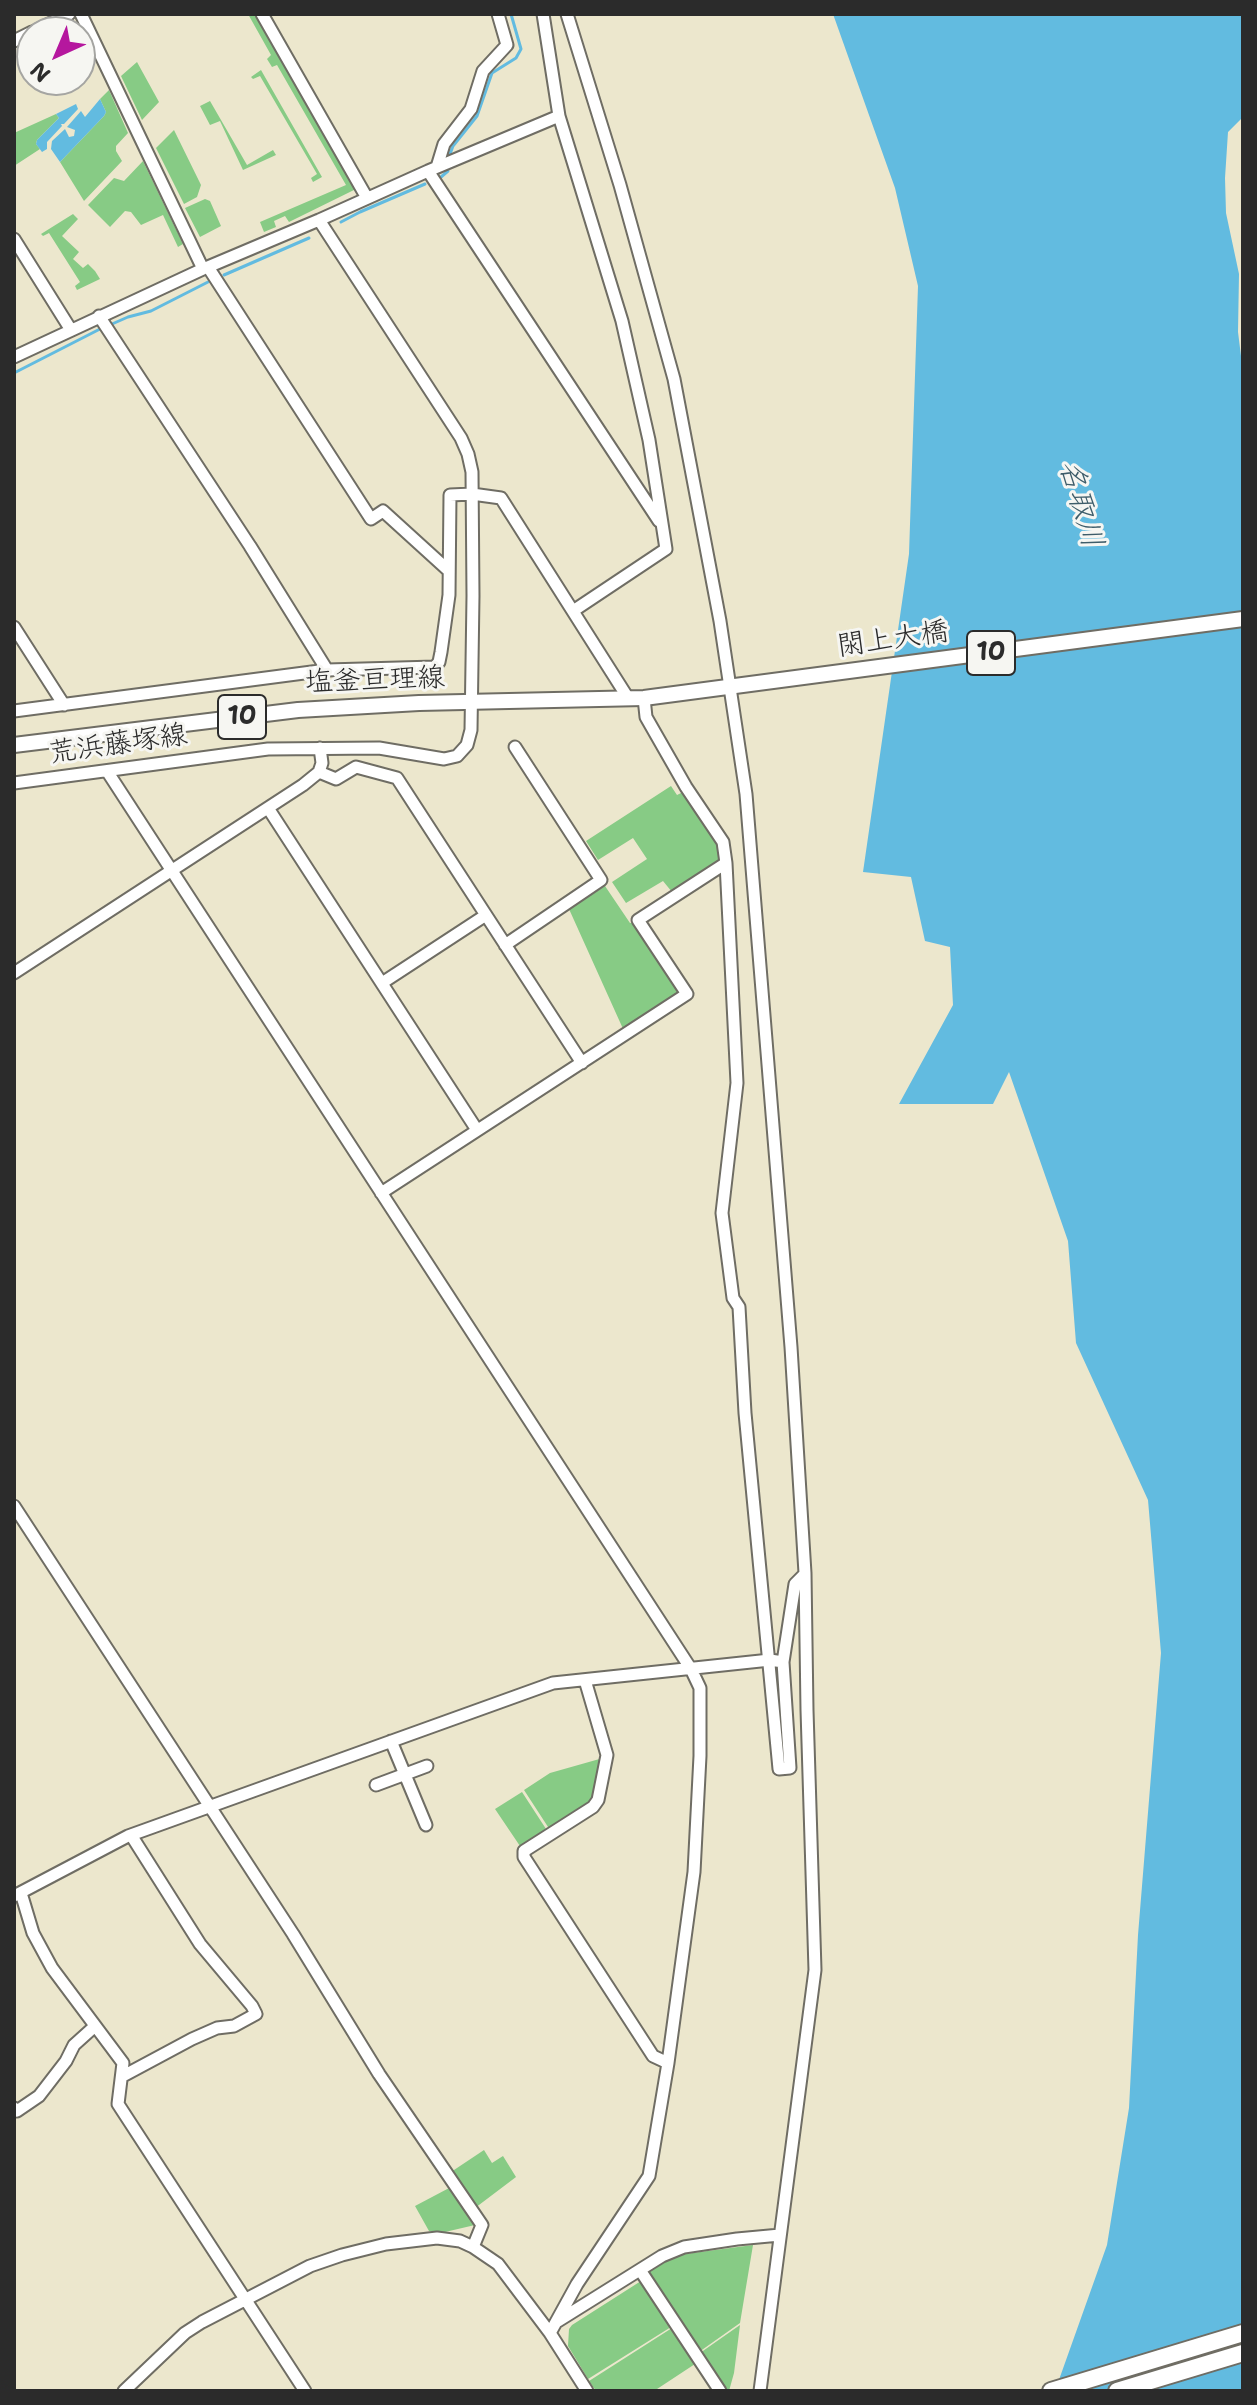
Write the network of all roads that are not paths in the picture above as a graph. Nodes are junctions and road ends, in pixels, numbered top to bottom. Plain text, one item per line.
1 (81, 14) edge
2 (262, 14) edge
3 (498, 14) edge
4 (543, 14) edge
5 (567, 14) edge
6 (559, 116) junction
7 (432, 169) junction
8 (367, 198) junction
9 (319, 220) junction
10 (14, 239) edge
11 (205, 268) junction
12 (99, 316) junction
13 (71, 330) junction
14 (14, 357) edge
15 (472, 494) junction
16 (662, 526) junction
17 (449, 571) junction
18 (573, 611) junction
19 (1243, 619) edge
20 (14, 627) edge
21 (327, 670) junction
22 (735, 687) junction
23 (628, 698) junction
24 (644, 698) junction
25 (470, 704) junction
26 (64, 705) junction
27 (14, 711) edge
28 (14, 745) edge
29 (515, 747) dead end
30 (320, 748) junction
31 (107, 771) junction
32 (319, 772) junction
33 (14, 783) edge
34 (268, 808) junction
35 (726, 863) junction
36 (172, 871) junction
37 (486, 915) junction
38 (505, 945) junction
39 (14, 973) edge
40 (382, 983) junction
41 (582, 1063) junction
42 (477, 1130) junction
43 (381, 1193) junction
44 (14, 1506) edge
45 (805, 1574) junction
46 (770, 1660) junction
47 (783, 1662) junction
48 (691, 1669) junction
49 (585, 1680) junction
50 (391, 1741) junction
51 (427, 1766) dead end
52 (404, 1774) junction
53 (376, 1785) dead end
54 (209, 1806) junction
55 (426, 1825) dead end
56 (131, 1835) junction
57 (18, 1894) edge
58 (94, 2027) junction
59 (668, 2063) junction
60 (123, 2076) junction
61 (14, 2108) edge
62 (780, 2235) junction
63 (473, 2247) junction
64 (640, 2270) junction
65 (245, 2299) junction
66 (553, 2328) junction
67 (1243, 2333) edge
68 (1243, 2353) edge
69 (759, 2388) edge
70 (124, 2391) edge
71 (305, 2391) edge
72 (587, 2391) edge
73 (720, 2391) edge
74 (1051, 2391) edge
75 (1117, 2391) edge

1 - 11 street
2 - 8 street
3 - 7 street
4 - 6 street
5 - 22 street
6 - 7 street
6 - 16 street
7 - 8 street
7 - 16 street
8 - 9 street
9 - 11 street
9 - 15 street
10 - 13 street
11 - 12 street
11 - 17 street
12 - 13 street
12 - 21 street
13 - 14 street
15 - 17 street
15 - 18 street
15 - 25 street
16 - 18 street
17 - 21 street
18 - 23 street
19 - 22 main road, 閖上大橋 / 10
20 - 26 street
21 - 26 street
22 - 24 main road, 塩釜亘理線 / 10
22 - 45 street
23 - 24 main road, 塩釜亘理線 / 10
23 - 25 main road, 塩釜亘理線 / 10
24 - 35 street
25 - 28 main road, 塩釜亘理線 / 10
25 - 30 street, 荒浜藤塚線
26 - 27 street
29 - 38 street
30 - 31 street, 荒浜藤塚線
30 - 32 street
31 - 33 street, 荒浜藤塚線
31 - 36 street
32 - 34 street
32 - 37 street
34 - 36 street
34 - 40 street
35 - 41 street
35 - 46 street
36 - 39 street
36 - 43 street
37 - 38 street
37 - 40 street
38 - 41 street
40 - 42 street
41 - 42 street
42 - 43 street
43 - 48 street
44 - 54 street
45 - 47 street
45 - 62 street
46 - 47 street
46 - 47 street
46 - 48 street
48 - 49 street
48 - 59 street
49 - 50 street
49 - 59 street
50 - 52 street
50 - 54 street
51 - 52 street
52 - 53 street
52 - 55 street
54 - 56 street
54 - 63 street
56 - 57 street
56 - 60 street
57 - 58 street
58 - 60 street
58 - 61 street
59 - 66 street
60 - 65 street
62 - 64 street
62 - 69 street
63 - 65 street
63 - 66 street
64 - 66 street
64 - 73 street
65 - 70 street
65 - 71 street
66 - 72 street
67 - 74 highway
68 - 75 highway

